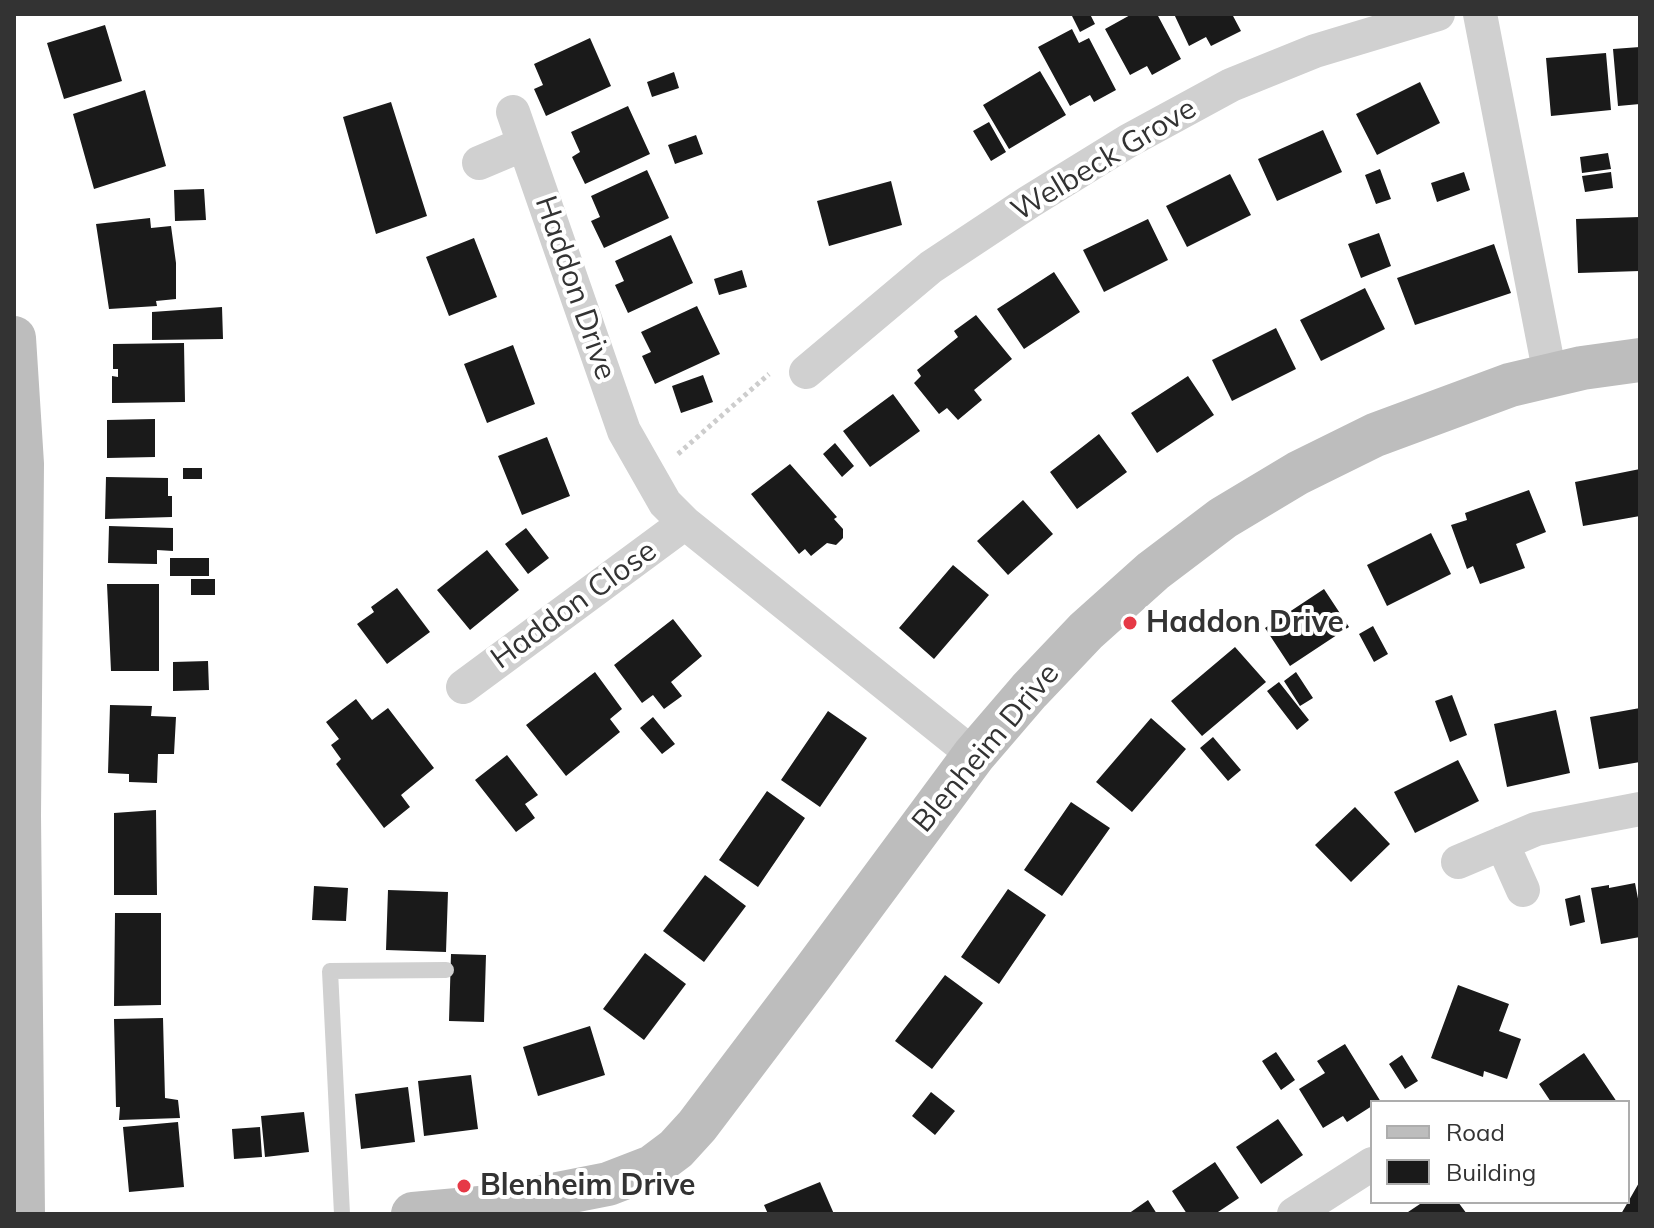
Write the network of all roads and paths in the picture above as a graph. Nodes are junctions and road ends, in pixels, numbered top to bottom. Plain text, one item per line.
1 (1438, 14) edge
2 (1480, 14) edge
3 (513, 112) dead end
4 (524, 144) junction
5 (479, 163) dead end
6 (14, 338) edge
7 (1640, 360) edge
8 (806, 372) joint
9 (1550, 375) junction
10 (650, 479) junction
11 (685, 523) junction
12 (463, 687) dead end
13 (974, 755) junction
14 (1640, 809) edge
15 (1502, 843) junction
16 (1458, 862) dead end
17 (1523, 890) dead end
18 (446, 970) dead end
19 (1370, 1165) edge
20 (23, 1214) edge
21 (342, 1214) edge
22 (413, 1214) edge
23 (1294, 1214) edge

1 - 8 street, Welbeck Grove
2 - 9 street
3 - 4 street, Haddon Drive
4 - 5 street
4 - 10 street, Haddon Drive
6 - 20 street
7 - 9 street, Blenheim Drive
8 - 10 path
9 - 13 street, Blenheim Drive
10 - 11 street, Haddon Drive
11 - 12 street, Haddon Close
11 - 13 street, Haddon Drive
13 - 22 street, Blenheim Drive
14 - 15 street
15 - 16 street
15 - 17 street
18 - 21 lane
19 - 23 street

